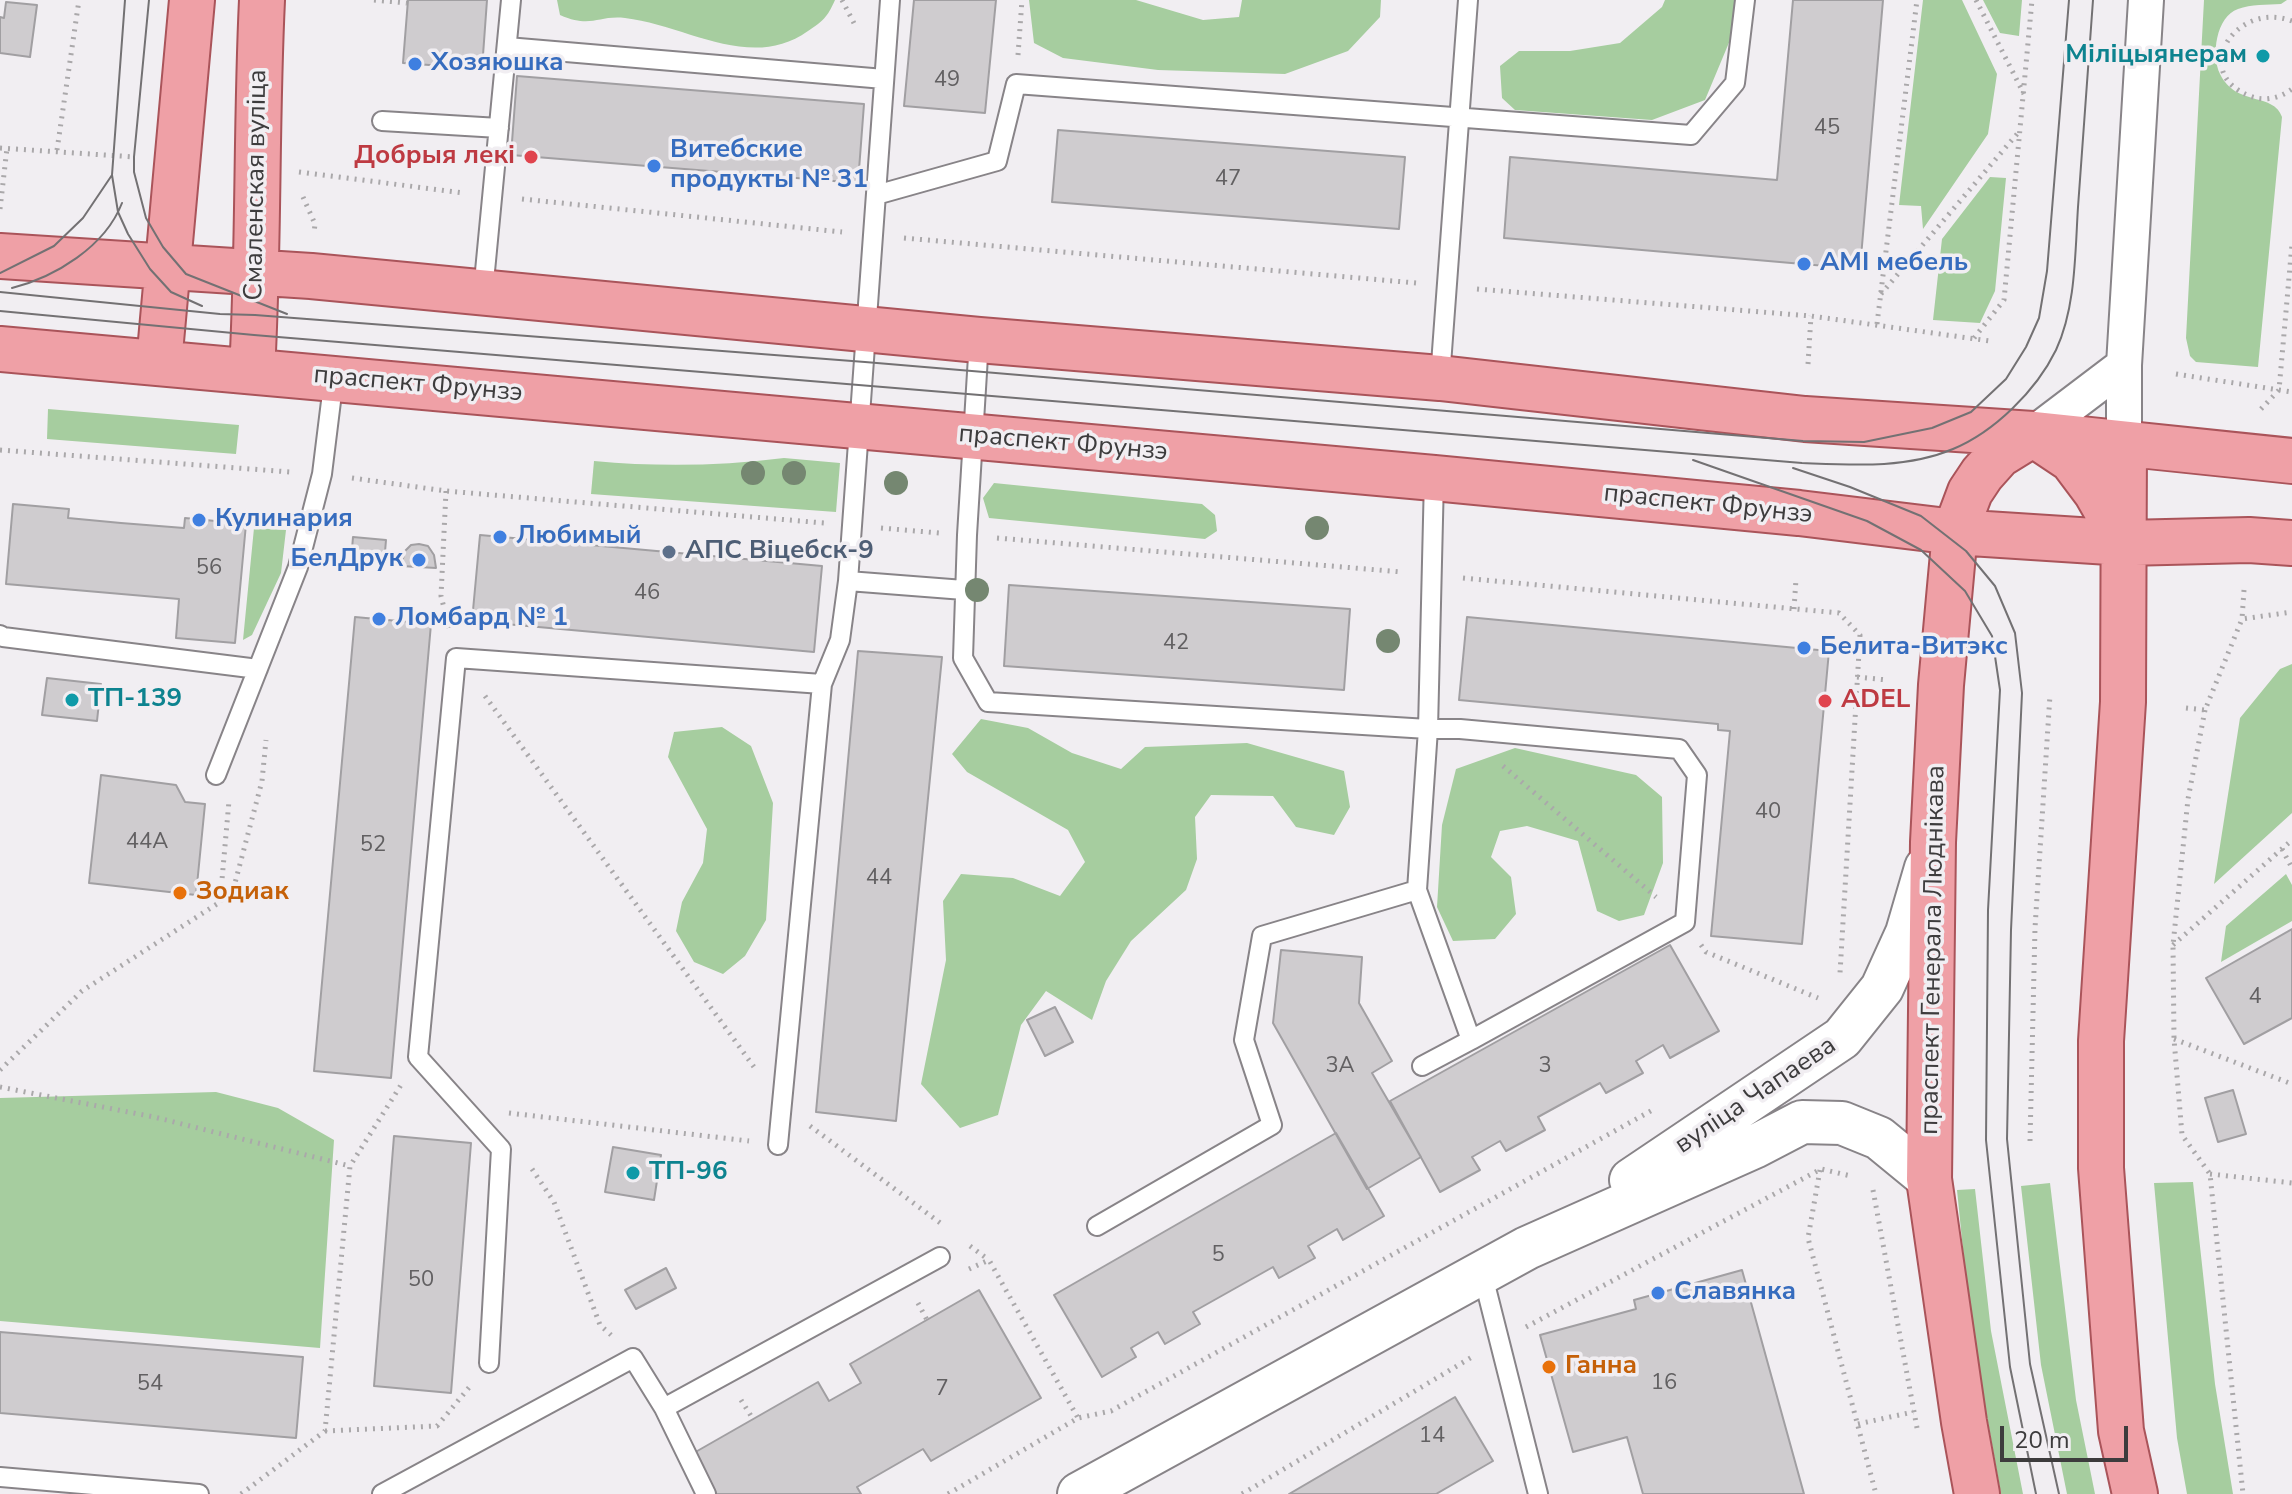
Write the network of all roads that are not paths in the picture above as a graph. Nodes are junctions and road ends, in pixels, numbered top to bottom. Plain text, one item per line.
1 (192, 0) edge
2 (262, 0) edge
3 (511, 0) edge
4 (890, 0) edge
5 (1468, 0) edge
6 (1745, 0) edge
7 (2146, 0) edge
8 (507, 47) junction
9 (884, 79) junction
10 (1460, 117) junction
11 (382, 121) dead end
12 (499, 128) junction
13 (876, 195) junction
14 (0, 256) edge
15 (168, 266) junction
16 (258, 273) junction
17 (483, 293) junction
18 (867, 329) junction
19 (979, 340) junction
20 (0, 349) edge
21 (159, 363) junction
22 (2124, 365) junction
23 (252, 371) junction
24 (334, 377) junction
25 (1440, 378) junction
26 (860, 424) junction
27 (2033, 434) junction
28 (972, 436) junction
29 (2124, 445) junction
30 (2292, 461) edge
31 (1434, 478) junction
32 (1955, 532) junction
33 (2125, 543) junction
34 (2292, 543) edge
35 (848, 581) junction
36 (964, 590) junction
37 (0, 635) edge
38 (258, 669) junction
39 (822, 684) junction
40 (1428, 729) junction
41 (216, 775) road end
42 (1933, 842) junction
43 (1417, 890) junction
44 (1471, 1040) junction
45 (1422, 1066) dead end
46 (778, 1145) road end
47 (1929, 1179) junction
48 (1097, 1226) dead end
49 (1527, 1248) junction
50 (940, 1257) dead end
51 (1482, 1272) junction
52 (489, 1363) road end
53 (664, 1408) junction
54 (0, 1477) edge
55 (199, 1494) edge
56 (382, 1494) edge
57 (706, 1494) edge
58 (1079, 1494) edge
59 (1538, 1494) edge
60 (1977, 1494) edge
61 (2135, 1494) edge

1 - 15 main road
2 - 16 main road, Смаленская вуліца
3 - 8 lane
4 - 9 lane
5 - 10 lane
6 - 10 lane
7 - 22 street
8 - 9 lane
8 - 12 lane
9 - 13 lane
10 - 13 lane
10 - 25 lane
11 - 12 lane
12 - 17 lane
13 - 18 lane
14 - 15 main road
15 - 16 main road
15 - 21 main road
16 - 17 main road
16 - 23 main road, Смаленская вуліца
17 - 18 main road
18 - 19 main road
18 - 26 lane
19 - 25 main road
19 - 28 lane
20 - 21 main road, праспект Фрунзэ
21 - 23 main road, праспект Фрунзэ
22 - 27 street
22 - 29 street
23 - 24 main road, праспект Фрунзэ
24 - 26 main road, праспект Фрунзэ
24 - 38 lane
25 - 27 main road
26 - 28 main road, праспект Фрунзэ
26 - 35 lane
27 - 29 main road
27 - 32 main road, праспект Генерала Люднікава
27 - 33 main road
28 - 31 main road, праспект Фрунзэ
28 - 36 lane
29 - 30 main road
29 - 33 main road
31 - 32 main road, праспект Фрунзэ
31 - 40 lane
32 - 33 main road, праспект Фрунзэ
32 - 42 main road, праспект Генерала Люднікава
33 - 34 main road, праспект Фрунзэ
33 - 61 main road
35 - 36 lane
35 - 39 lane
36 - 40 lane
37 - 38 lane
38 - 41 lane
39 - 46 lane
39 - 52 lane
40 - 43 lane
40 - 44 lane
42 - 47 main road, праспект Генерала Люднікава
42 - 49 street, вуліца Чапаева
43 - 44 lane
43 - 48 lane
44 - 45 lane
47 - 49 street, вуліца Чапаева
47 - 60 main road, праспект Генерала Люднікава
49 - 51 street, вуліца Чапаева
50 - 53 lane
51 - 58 street, вуліца Чапаева
51 - 59 lane
53 - 56 lane
53 - 57 lane
54 - 55 lane

